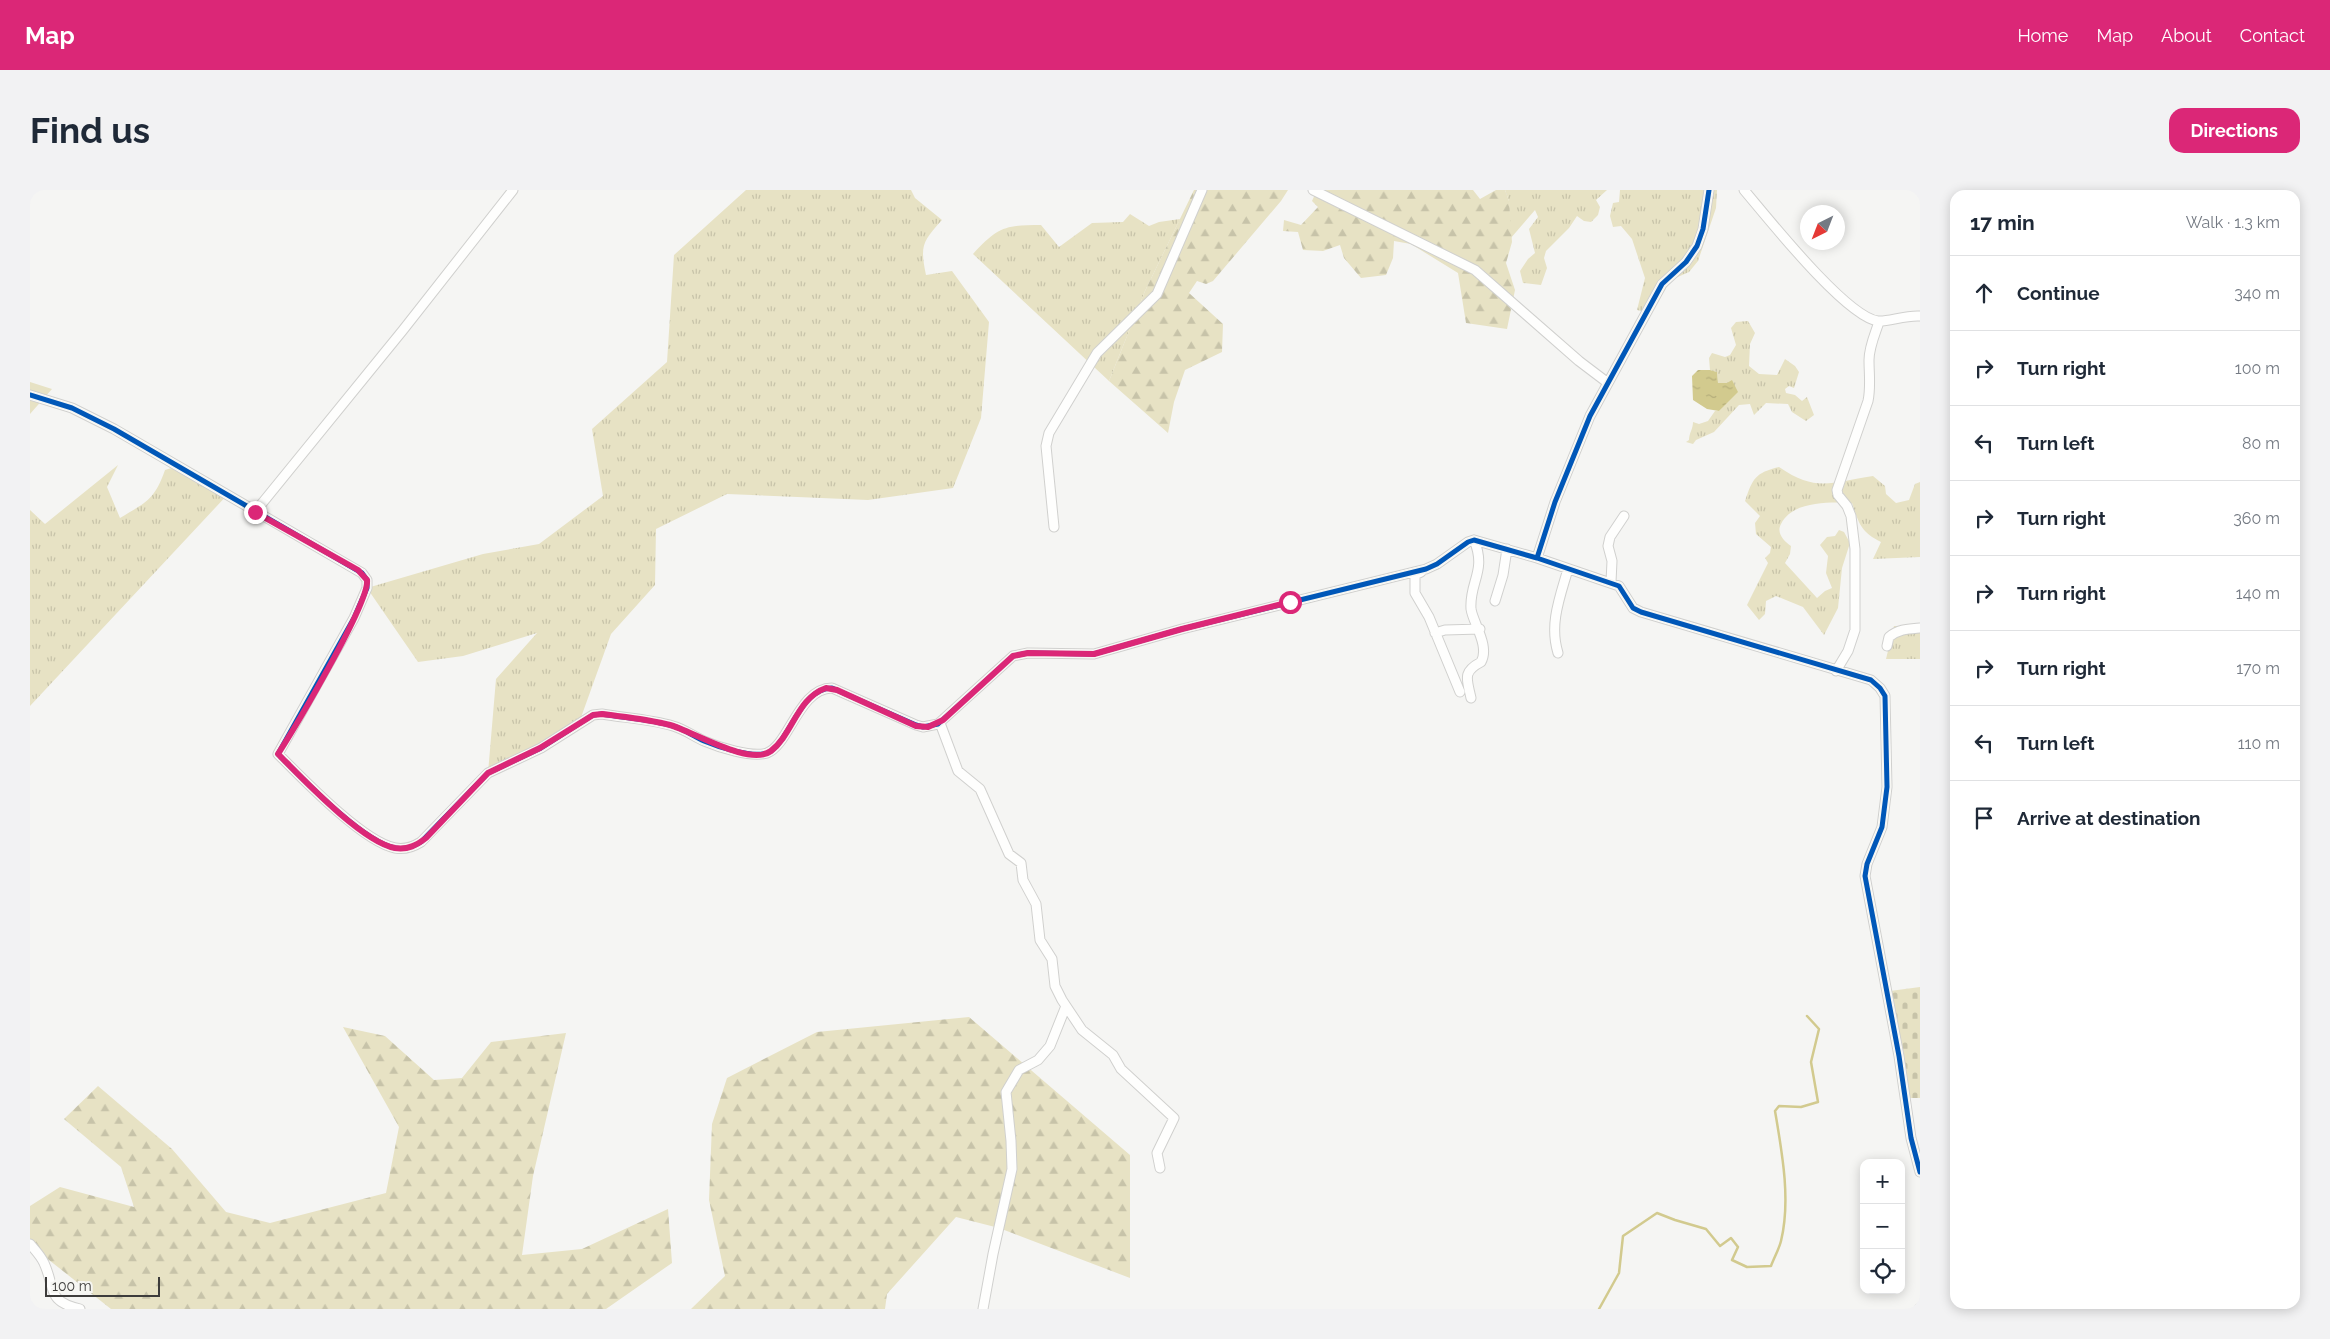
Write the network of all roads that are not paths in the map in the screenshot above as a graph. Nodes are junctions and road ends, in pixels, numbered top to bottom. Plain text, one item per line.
1 (513, 190) edge
2 (1202, 190) edge
3 (1313, 190) edge
4 (1709, 190) edge
5 (1744, 190) edge
6 (1920, 316) edge
7 (1879, 322) junction
8 (1608, 383) junction
9 (30, 395) edge
10 (255, 512) junction
11 (1624, 516) dead end
12 (1054, 527) dead end
13 (1474, 540) junction
14 (1507, 550) junction
15 (1537, 558) junction
16 (1426, 569) junction
17 (1568, 569) junction
18 (1610, 582) junction
19 (1496, 601) dead end
20 (1920, 628) edge
21 (1480, 629) junction
22 (1435, 633) junction
23 (1887, 646) dead end
24 (1558, 653) dead end
25 (1836, 671) junction
26 (1460, 692) dead end
27 (1471, 698) dead end
28 (940, 722) junction
29 (1066, 1006) junction
30 (1160, 1168) dead end
31 (1920, 1172) edge
32 (30, 1244) edge
33 (80, 1309) edge
34 (983, 1309) edge

1 - 10 street
2 - 12 street
3 - 8 street
4 - 8 street
5 - 7 street
6 - 7 street
7 - 25 street
8 - 15 street
9 - 10 street
10 - 28 street
11 - 18 street
13 - 14 street
13 - 16 street
13 - 21 street
14 - 15 street
14 - 19 street
15 - 17 street
16 - 22 street
16 - 28 street
17 - 18 street
17 - 24 street
18 - 25 street
20 - 23 street
21 - 22 street
21 - 27 street
22 - 26 street
25 - 31 street
28 - 29 street
29 - 30 street
29 - 34 street
32 - 33 street

